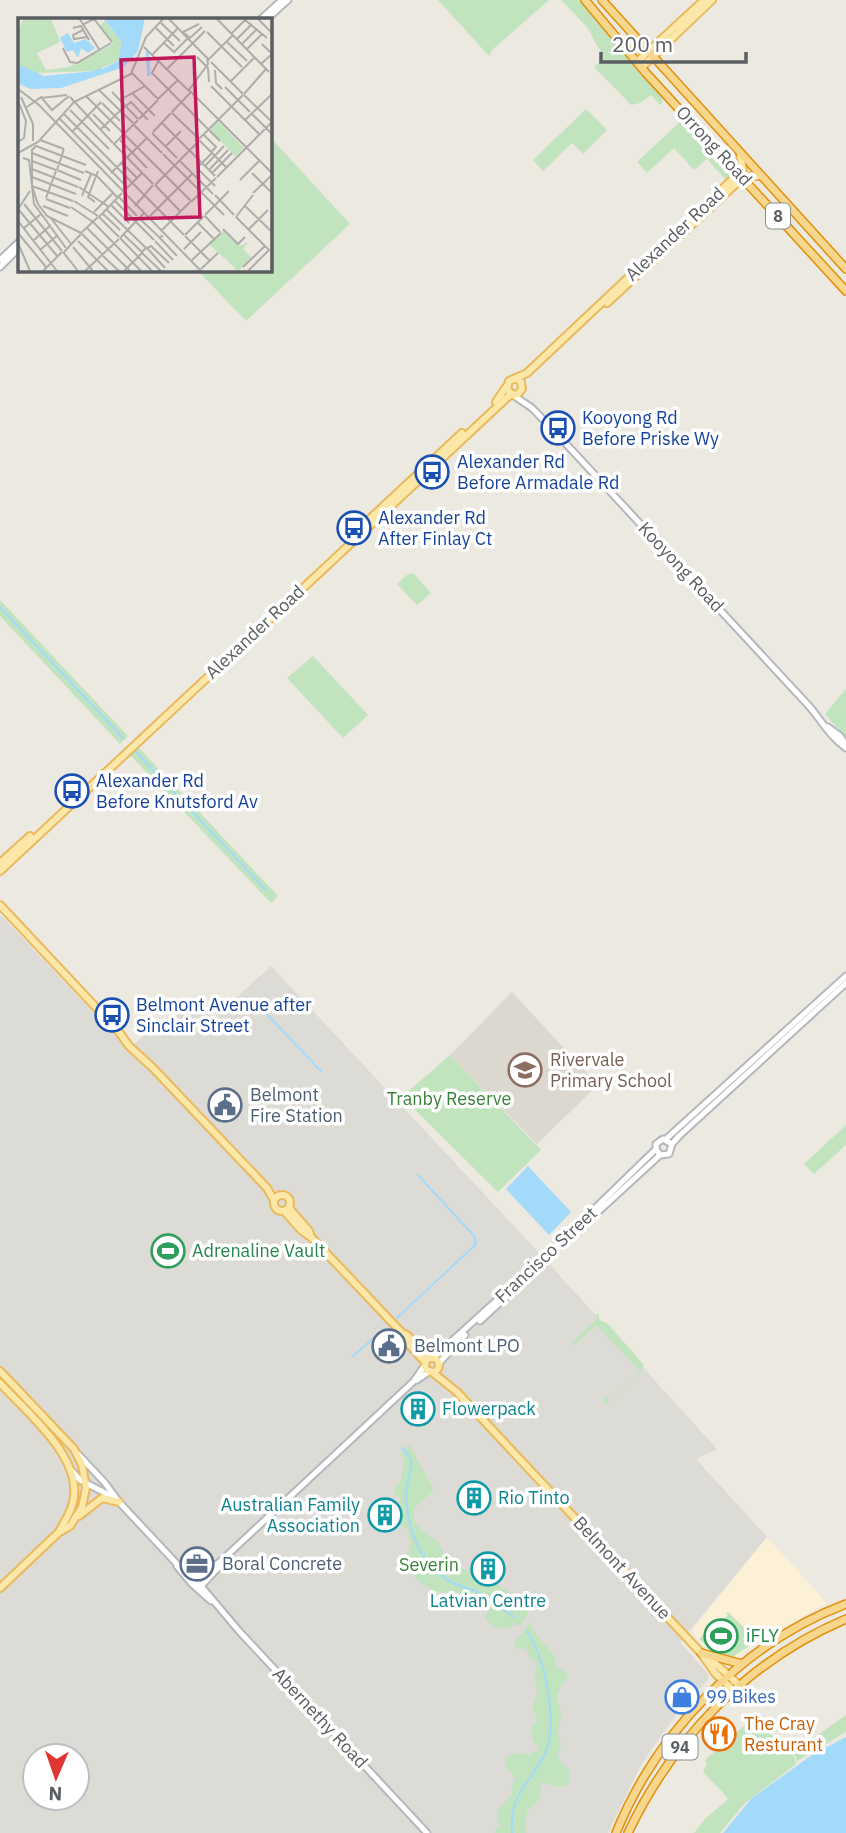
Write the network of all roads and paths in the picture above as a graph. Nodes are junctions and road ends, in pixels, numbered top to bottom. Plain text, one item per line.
1 (282, 0) edge
2 (288, 0) edge
3 (585, 0) edge
4 (602, 0) edge
5 (705, 0) edge
6 (712, 0) edge
7 (262, 18) edge
8 (268, 18) edge
9 (650, 55) junction
10 (639, 65) junction
11 (740, 153) junction
12 (742, 176) junction
13 (761, 176) junction
14 (18, 243) edge
15 (18, 249) edge
16 (0, 260) edge
17 (0, 267) edge
18 (846, 269) edge
19 (846, 291) edge
20 (516, 379) junction
21 (506, 387) junction
22 (522, 388) junction
23 (512, 394) junction
24 (532, 408) junction
25 (846, 746) edge
26 (0, 863) edge
27 (0, 871) edge
28 (0, 905) edge
29 (846, 976) edge
30 (846, 983) edge
31 (669, 1142) junction
32 (658, 1152) junction
33 (277, 1198) junction
34 (286, 1209) junction
35 (432, 1362) junction
36 (0, 1371) edge
37 (431, 1372) junction
38 (414, 1381) junction
39 (0, 1383) edge
40 (456, 1392) junction
41 (74, 1449) junction
42 (72, 1471) junction
43 (85, 1483) junction
44 (117, 1501) junction
45 (76, 1519) junction
46 (58, 1533) junction
47 (222, 1560) junction
48 (194, 1583) junction
49 (0, 1588) edge
50 (199, 1588) junction
51 (846, 1604) edge
52 (846, 1619) edge
53 (701, 1653) junction
54 (743, 1664) junction
55 (726, 1679) junction
56 (736, 1688) junction
57 (427, 1833) edge
58 (616, 1833) edge
59 (628, 1833) edge

1 - 7 street
2 - 8 street
3 - 10 highway, Orrong Road / 8
4 - 9 highway, Orrong Road / 8
5 - 9 main road
6 - 9 main road
9 - 10 main road
9 - 11 highway, Orrong Road / 8
10 - 12 highway, Orrong Road / 8
11 - 12 main road, Alexander Road
11 - 13 highway, Orrong Road / 8
12 - 13 main road, Alexander Road
12 - 19 highway, Orrong Road / 8
12 - 20 main road, Alexander Road
12 - 22 main road, Alexander Road
13 - 18 highway, Orrong Road / 8
14 - 16 street
15 - 17 street
20 - 21 main road, Alexander Road
20 - 22 main road
21 - 23 main road
21 - 26 main road, Alexander Road
22 - 23 main road, Alexander Road
22 - 24 street, Kooyong Road
23 - 24 street, Kooyong Road
23 - 27 main road, Alexander Road
24 - 25 street, Kooyong Road
28 - 33 main road
29 - 31 street
30 - 31 street
31 - 32 street
31 - 32 street
32 - 35 street, Francisco Street
33 - 34 main road
33 - 34 main road
34 - 35 main road, Belmont Avenue
35 - 37 main road, Belmont Avenue
35 - 38 street, Francisco Street
35 - 40 main road, Belmont Avenue
36 - 41 main road, Abernethy Road
37 - 38 street, Francisco Street
37 - 40 main road, Belmont Avenue
38 - 47 street, Francisco Street
39 - 42 main road, Abernethy Road
40 - 53 main road, Belmont Avenue
41 - 43 main road
41 - 44 street, Abernethy Road
42 - 43 street, Abernethy Road
42 - 46 main road
43 - 44 street, Abernethy Road
43 - 45 main road
44 - 45 main road
44 - 48 street, Abernethy Road
45 - 46 main road
46 - 49 main road
47 - 48 street, Francisco Street
47 - 50 street, Francisco Street
48 - 50 street, Abernethy Road
50 - 57 street, Abernethy Road
51 - 54 highway, 94
52 - 56 highway, 94
53 - 54 highway
53 - 55 main road, Belmont Avenue
54 - 55 highway, 94
55 - 56 main road, Belmont Avenue
55 - 58 highway, 94
56 - 59 highway, 94

